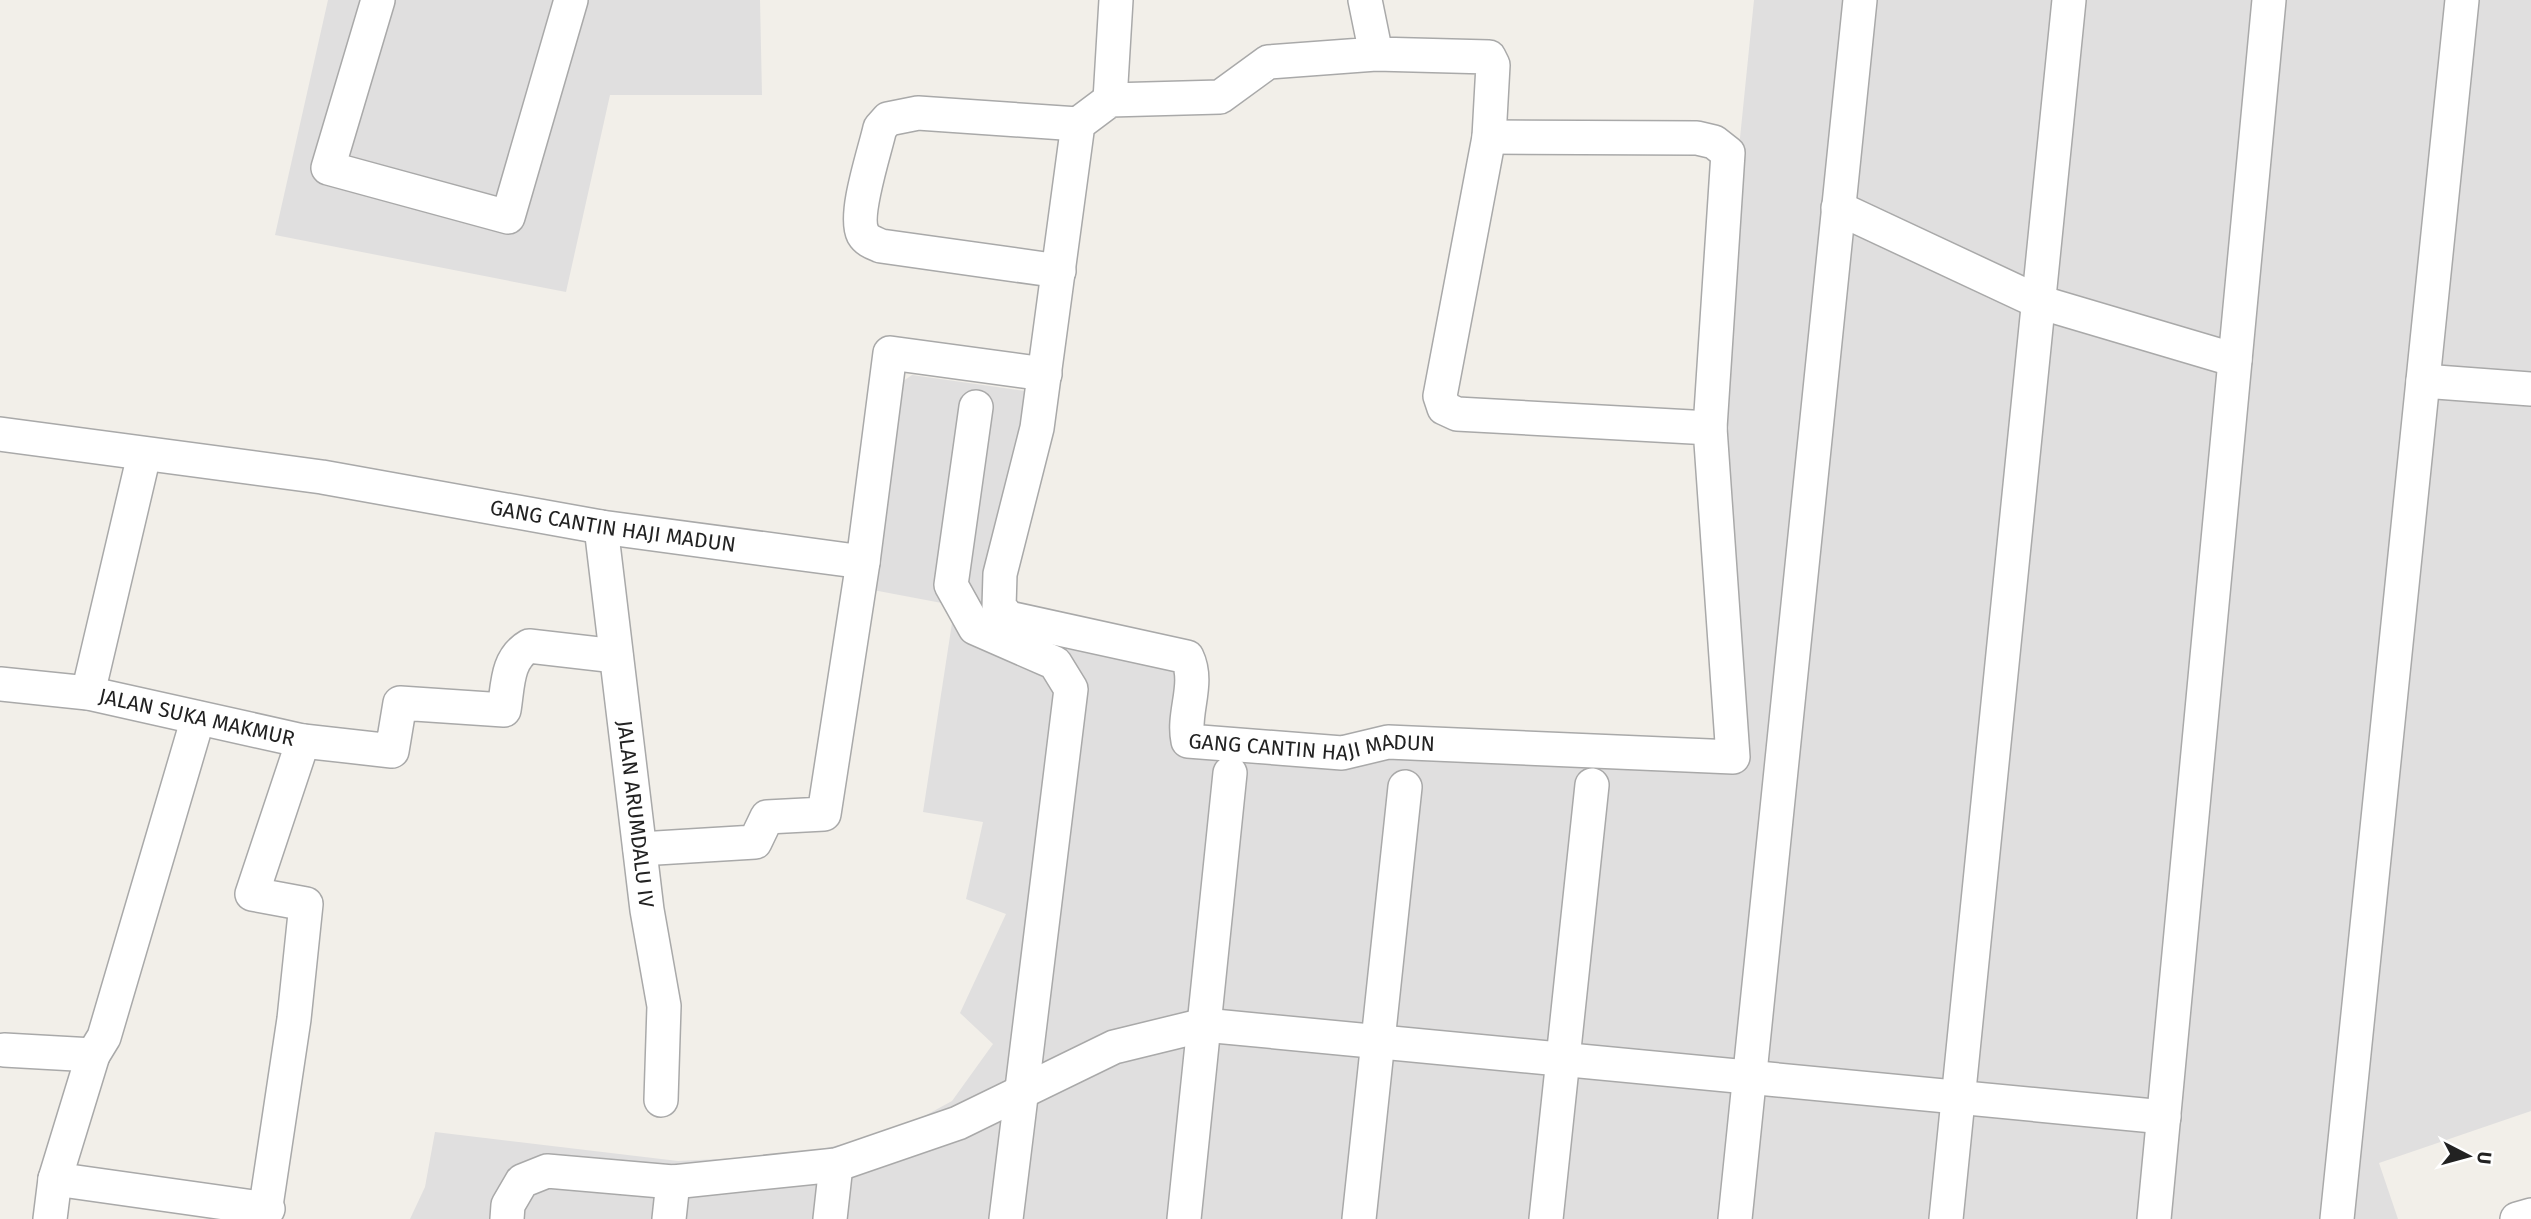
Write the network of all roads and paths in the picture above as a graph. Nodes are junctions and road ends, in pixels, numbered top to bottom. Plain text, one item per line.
1 (378, 0) edge
2 (571, 0) edge
3 (1116, 0) edge
4 (1365, 0) edge
5 (1860, 0) edge
6 (2069, 0) edge
7 (2269, 0) edge
8 (2462, 0) edge
9 (1376, 54) junction
10 (1110, 100) junction
11 (1078, 124) junction
12 (1489, 137) junction
13 (1838, 208) junction
14 (1059, 271) junction
15 (2039, 302) junction
16 (2235, 360) junction
17 (1045, 374) junction
18 (2423, 381) junction
19 (2531, 388) edge
20 (976, 407) dead end
21 (1710, 428) junction
22 (0, 434) edge
23 (144, 455) junction
24 (601, 527) junction
25 (863, 562) junction
26 (616, 656) junction
27 (0, 684) edge
28 (88, 693) junction
29 (198, 718) junction
30 (303, 741) junction
31 (1230, 773) dead end
32 (1592, 785) dead end
33 (1405, 787) dead end
34 (640, 849) junction
35 (1205, 1025) junction
36 (1378, 1041) junction
37 (4, 1050) dead end
38 (93, 1055) junction
39 (1563, 1059) junction
40 (1749, 1077) junction
41 (1022, 1092) junction
42 (1958, 1097) junction
43 (661, 1101) dead end
44 (2164, 1117) junction
45 (836, 1165) junction
46 (55, 1179) junction
47 (673, 1182) junction
48 (266, 1214) edge
49 (2531, 1215) edge
50 (50, 1219) edge
51 (507, 1219) edge
52 (669, 1219) edge
53 (830, 1219) edge
54 (1006, 1219) edge
55 (1184, 1219) edge
56 (1359, 1219) edge
57 (1546, 1219) edge
58 (1735, 1219) edge
59 (1946, 1219) edge
60 (2154, 1219) edge
61 (2337, 1219) edge
62 (2517, 1219) edge

1 - 2 street
3 - 10 street
4 - 9 street
5 - 13 street
6 - 15 street
7 - 16 street
8 - 18 street
9 - 10 street
9 - 12 street
10 - 11 street
11 - 14 street, GANG CANTIN HAJI MADUN
11 - 14 street
12 - 21 street
12 - 21 street
13 - 15 street
13 - 40 street
14 - 17 street, GANG CANTIN HAJI MADUN
15 - 16 street
15 - 42 street
16 - 44 street
17 - 21 street, GANG CANTIN HAJI MADUN
17 - 25 street
18 - 19 street
18 - 61 street
20 - 41 street
22 - 23 street, GANG CANTIN HAJI MADUN
23 - 24 street, GANG CANTIN HAJI MADUN
23 - 28 street
24 - 25 street, GANG CANTIN HAJI MADUN
24 - 26 street, JALAN ARUMDALU IV
25 - 34 street
26 - 30 street, JALAN SUKA MAKMUR
26 - 34 street, JALAN ARUMDALU IV
27 - 28 street, JALAN SUKA MAKMUR
28 - 29 street, JALAN SUKA MAKMUR
29 - 30 street, JALAN SUKA MAKMUR
29 - 38 street
30 - 48 street
31 - 35 street
32 - 39 street
33 - 36 street
34 - 43 street, JALAN ARUMDALU IV
35 - 36 street
35 - 41 street
35 - 55 street
36 - 39 street
36 - 56 street
37 - 38 street
38 - 46 street
39 - 40 street
39 - 57 street
40 - 42 street
40 - 58 street
41 - 45 street
41 - 54 street
42 - 44 street
42 - 59 street
44 - 60 street
45 - 47 street
45 - 53 street
46 - 48 street
46 - 50 street
47 - 51 street
47 - 52 street
49 - 62 street

